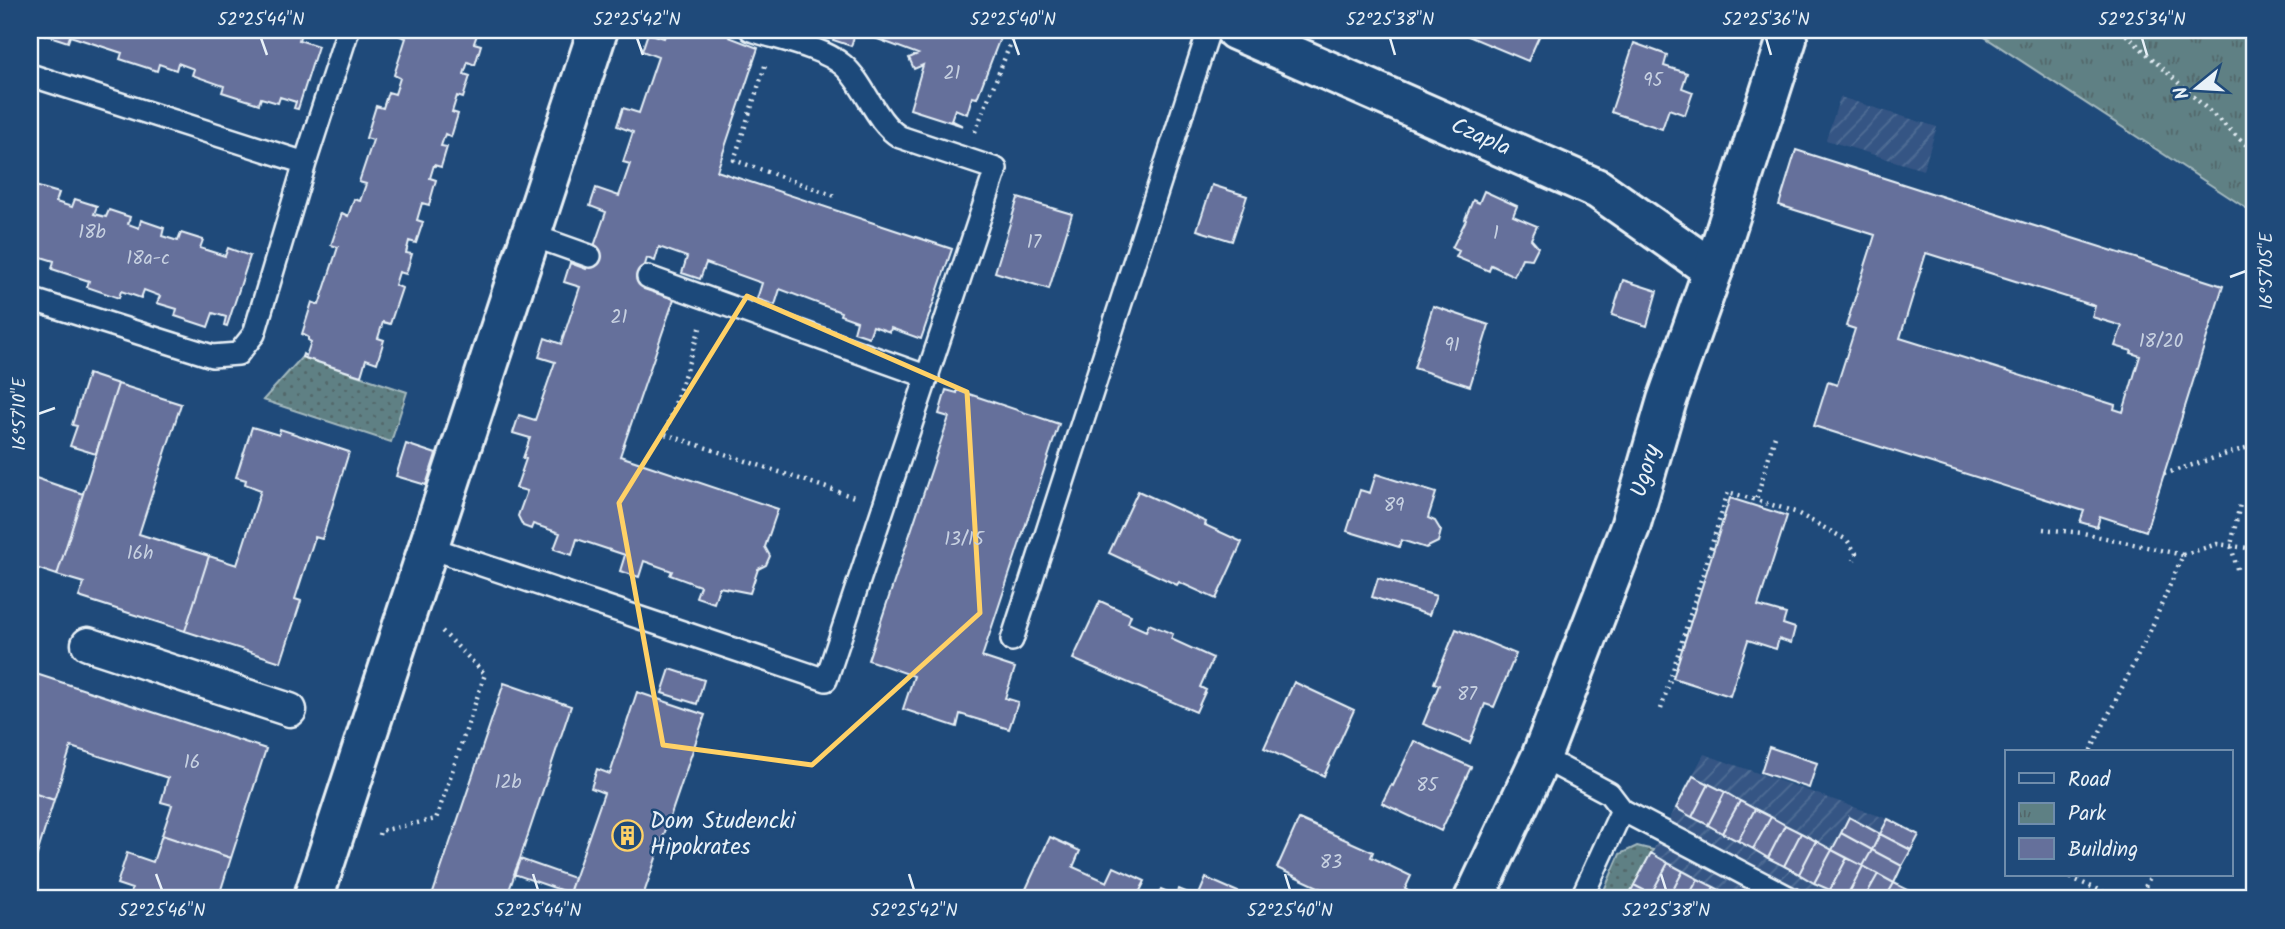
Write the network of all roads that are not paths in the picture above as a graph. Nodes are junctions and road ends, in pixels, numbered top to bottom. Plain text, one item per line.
1 (348, 30) edge
2 (598, 30) edge
3 (751, 30) edge
4 (1209, 30) edge
5 (1235, 30) edge
6 (1788, 34) edge
7 (30, 75) edge
8 (305, 163) junction
9 (531, 235) junction
10 (590, 256) dead end
11 (1713, 270) junction
12 (648, 276) dead end
13 (30, 299) edge
14 (928, 377) junction
15 (428, 547) junction
16 (1012, 640) dead end
17 (88, 644) dead end
18 (290, 710) dead end
19 (1541, 757) junction
20 (1622, 810) junction
21 (313, 899) edge
22 (1474, 899) edge
23 (1581, 899) edge
24 (1792, 899) edge

1 - 8 lane
2 - 9 street
3 - 14 lane
4 - 16 lane
5 - 11 street, Czapla
6 - 11 street, Ugory
7 - 8 lane
8 - 13 lane
9 - 10 lane
9 - 15 street
11 - 19 street, Ugory
12 - 14 lane
14 - 15 lane
15 - 21 street
17 - 18 street
19 - 20 lane
19 - 22 street, Ugory
20 - 23 lane
20 - 24 lane

